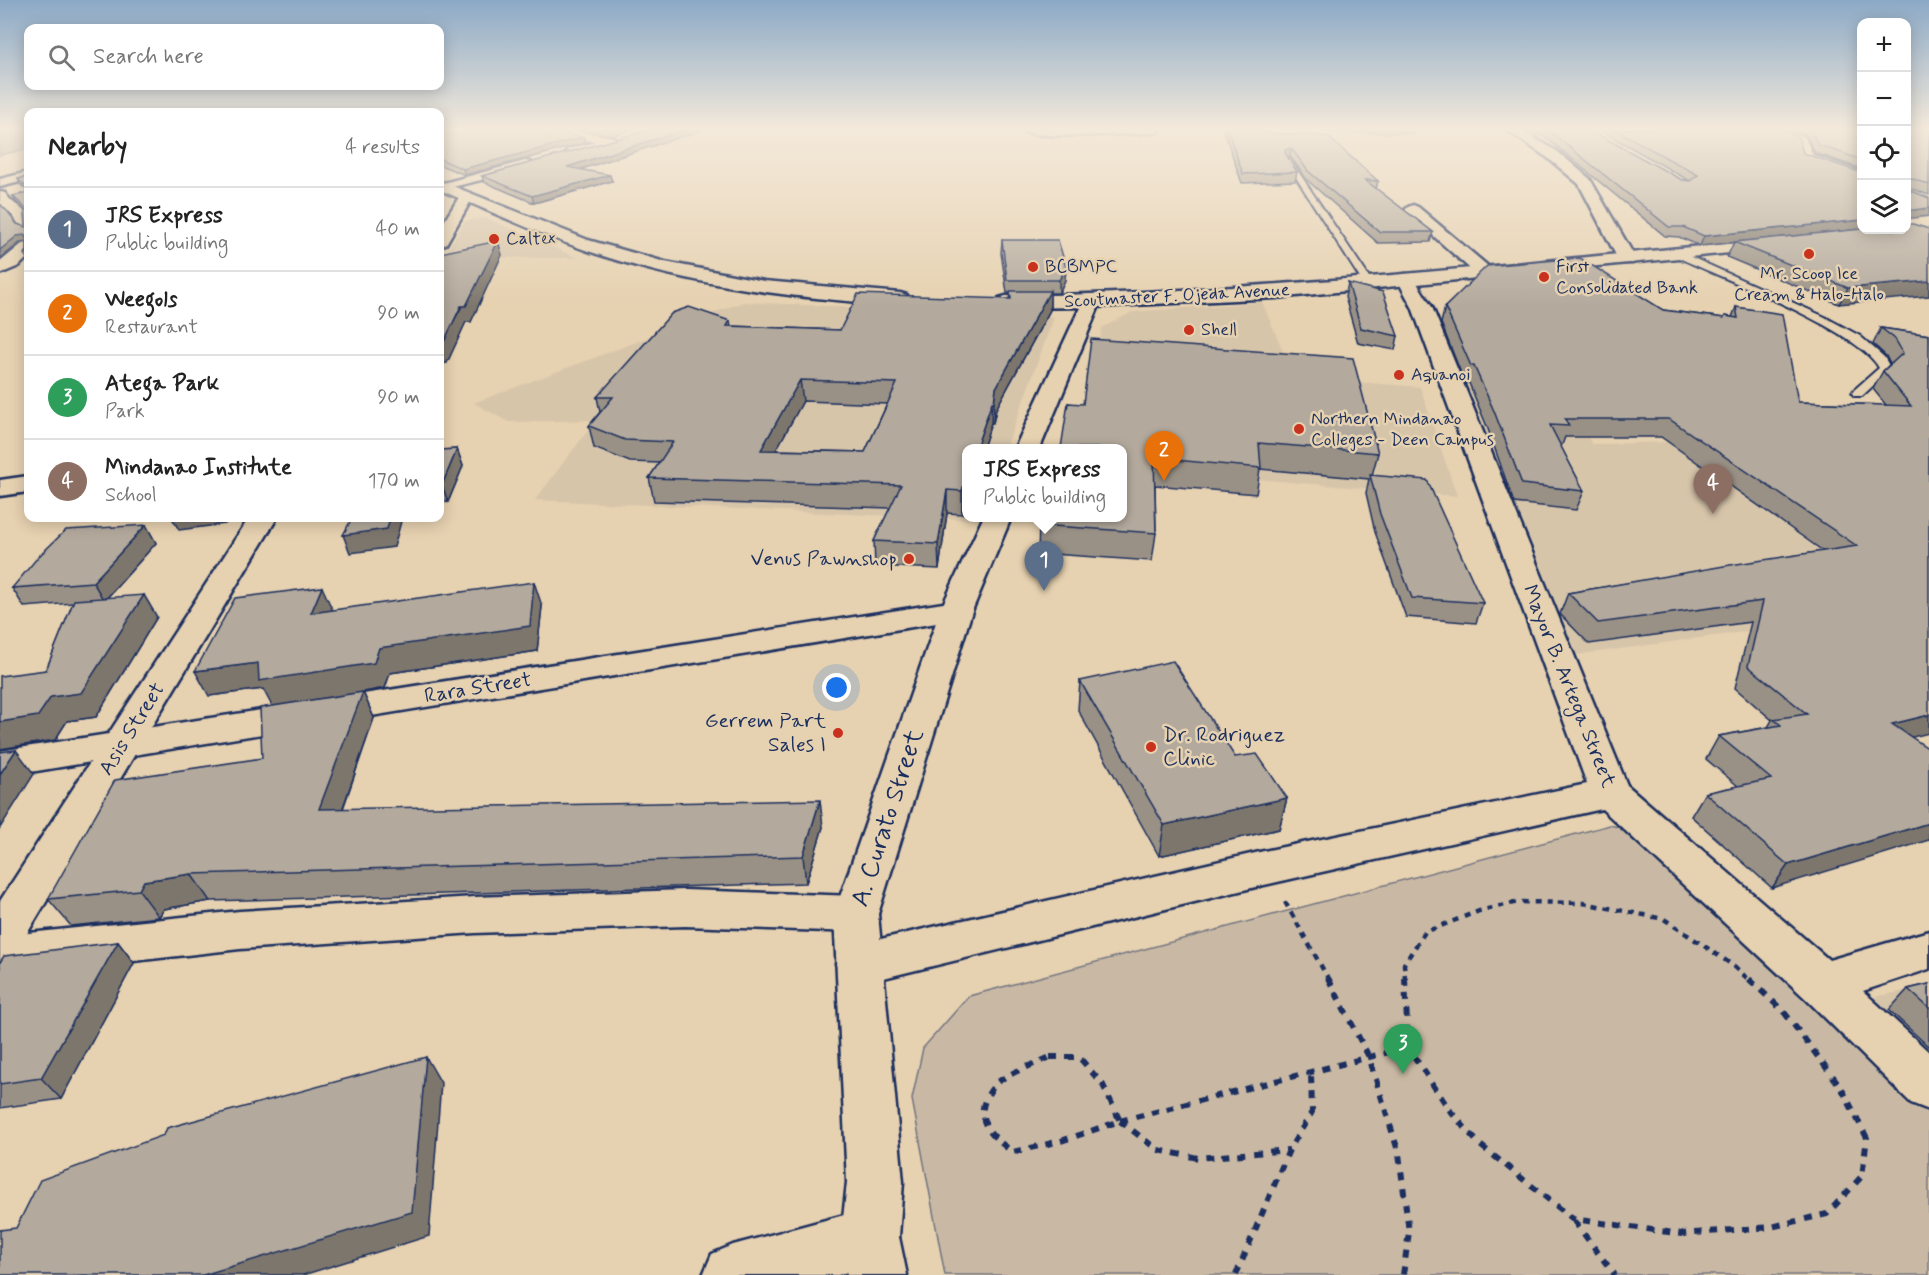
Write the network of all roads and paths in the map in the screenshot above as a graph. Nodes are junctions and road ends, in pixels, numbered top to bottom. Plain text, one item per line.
1 (447, 188) edge
2 (1307, 188) edge
3 (1588, 188) edge
4 (0, 196) edge
5 (466, 197) junction
6 (1413, 210) dead end
7 (24, 220) edge
8 (444, 234) edge
9 (1786, 243) edge
10 (24, 252) edge
11 (1680, 255) junction
12 (1627, 259) junction
13 (0, 269) edge
14 (1483, 272) junction
15 (1406, 279) junction
16 (1368, 283) junction
17 (914, 300) edge
18 (1092, 301) junction
19 (992, 302) edge
20 (1858, 393) dead end
21 (1029, 444) edge
22 (24, 485) edge
23 (0, 488) edge
24 (261, 522) edge
25 (995, 522) edge
26 (956, 611) junction
27 (123, 745) junction
28 (0, 764) edge
29 (1610, 793) junction
30 (1264, 868) junction
31 (0, 939) edge
32 (857, 939) junction
33 (1929, 950) edge
34 (0, 956) edge
35 (1822, 983) junction
36 (1408, 1047) junction
37 (1369, 1057) junction
38 (1311, 1072) junction
39 (1929, 1086) edge
40 (1120, 1121) junction
41 (1289, 1150) junction
42 (1573, 1219) junction
43 (874, 1256) edge
44 (733, 1275) edge
45 (1236, 1275) edge
46 (1403, 1275) edge
47 (1615, 1275) edge

1 - 5 main road
2 - 16 lane
3 - 12 main road
4 - 7 main road
5 - 8 main road
5 - 17 main road
6 - 14 main road
9 - 11 main road, Scoutmaster F. Ojeda Avenue
10 - 13 main road
11 - 12 main road, Scoutmaster F. Ojeda Avenue
11 - 20 lane
12 - 14 main road, Scoutmaster F. Ojeda Avenue
14 - 15 main road, Scoutmaster F. Ojeda Avenue
15 - 16 main road, Scoutmaster F. Ojeda Avenue
15 - 29 main road, Mayor B. Artega Street
16 - 18 main road, Scoutmaster F. Ojeda Avenue
18 - 19 main road, Scoutmaster F. Ojeda Avenue
18 - 21 main road
22 - 23 main road
24 - 27 main road, Asis Street
25 - 26 main road, A. Curato Street
26 - 27 main road, Rara Street
26 - 32 main road, A. Curato Street
27 - 28 main road, Rara Street
27 - 31 main road, Asis Street
29 - 30 main road
29 - 35 main road, Mayor B. Artega Street
30 - 32 main road
30 - 37 path
32 - 34 main road
32 - 43 main road, A. Curato Street
33 - 35 main road
35 - 39 main road, Mayor B. Artega Street
36 - 37 path
36 - 42 path
36 - 42 path
37 - 38 path
37 - 46 path
38 - 40 path
38 - 41 path
40 - 40 path
40 - 41 path
41 - 45 path
42 - 47 path
43 - 44 main road

